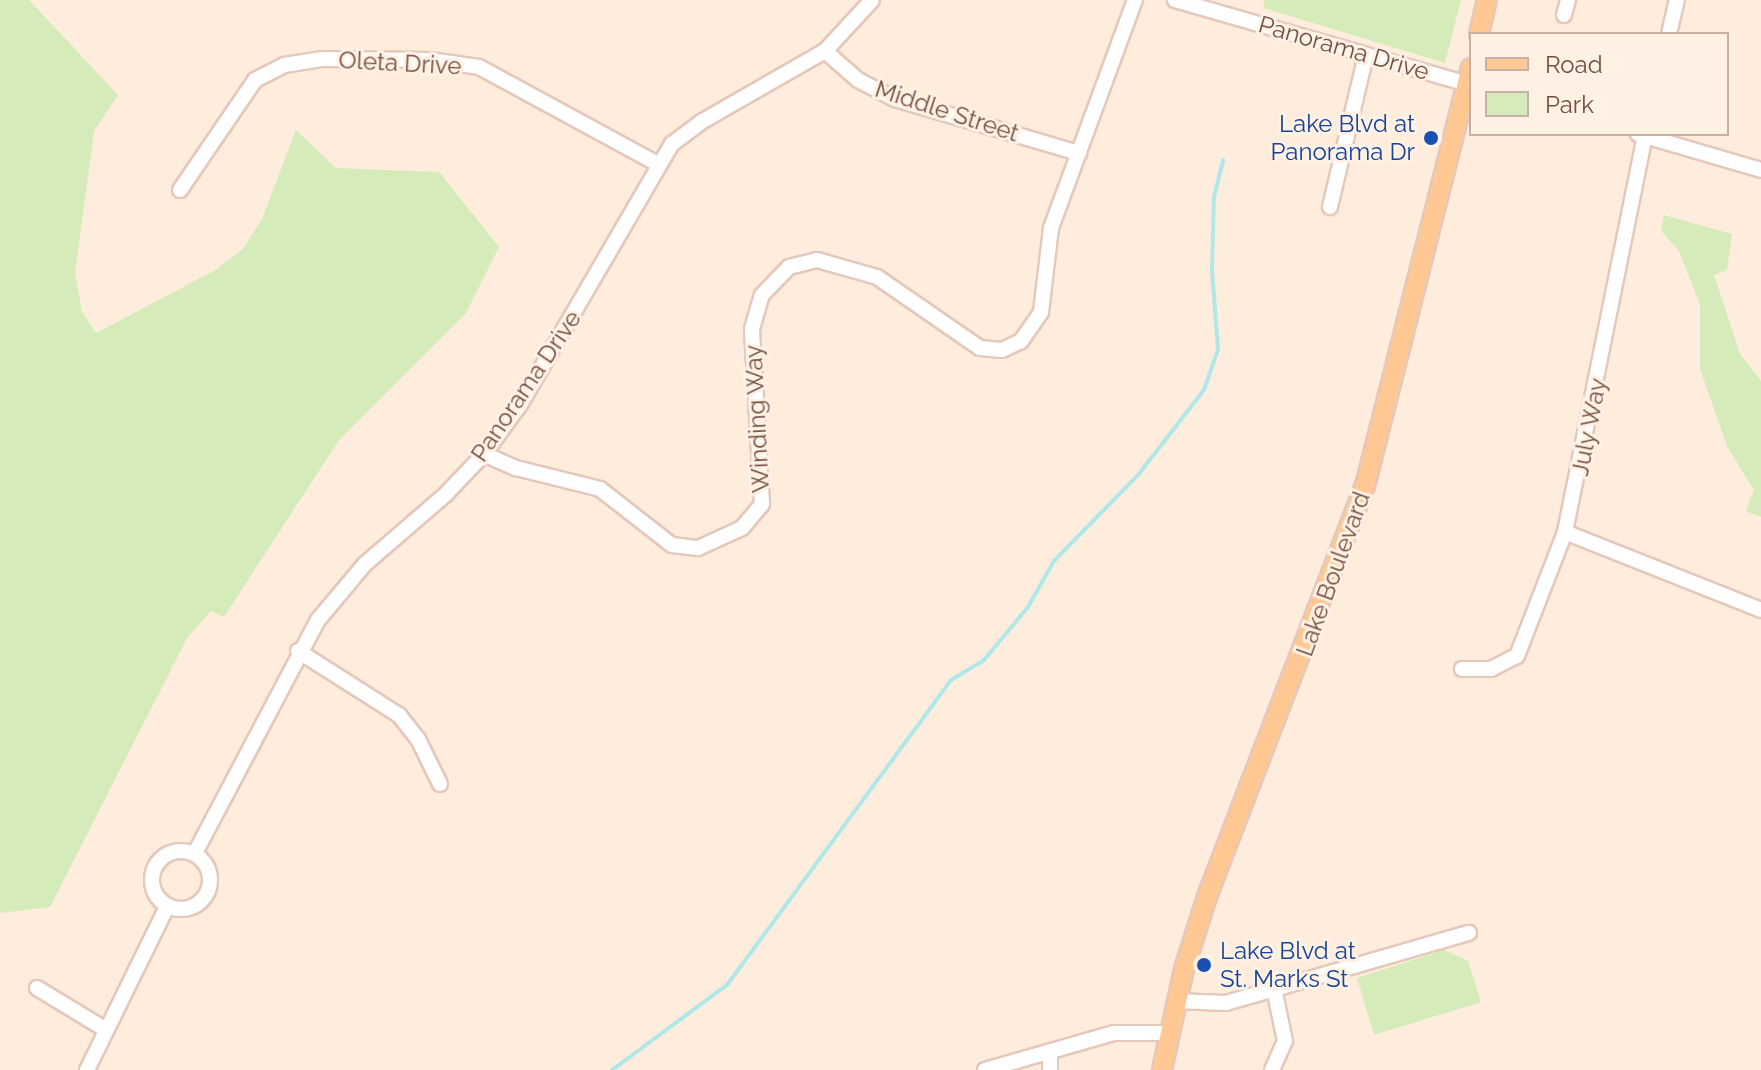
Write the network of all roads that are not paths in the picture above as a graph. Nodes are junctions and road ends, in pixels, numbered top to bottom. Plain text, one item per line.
1 (872, 0) edge
2 (1135, 0) edge
3 (1175, 0) edge
4 (1487, 0) edge
5 (1568, 0) edge
6 (1677, 0) edge
7 (1564, 15) dead end
8 (1479, 32) edge
9 (1669, 32) edge
10 (825, 51) junction
11 (1366, 55) junction
12 (1469, 79) edge
13 (1469, 83) edge
14 (1642, 136) edge
15 (1645, 136) edge
16 (1079, 153) junction
17 (658, 164) junction
18 (1761, 170) edge
19 (180, 190) dead end
20 (1330, 207) dead end
21 (484, 454) junction
22 (1565, 532) junction
23 (1761, 610) edge
24 (298, 651) junction
25 (1462, 669) dead end
26 (440, 784) dead end
27 (195, 853) junction
28 (167, 907) junction
29 (1469, 933) dead end
30 (37, 988) dead end
31 (1274, 989) junction
32 (1176, 1001) junction
33 (106, 1030) junction
34 (1169, 1033) junction
35 (1050, 1052) junction
36 (87, 1070) edge
37 (985, 1070) edge
38 (1050, 1070) edge
39 (1162, 1070) edge
40 (1272, 1070) edge

1 - 10 street, Panorama Drive
2 - 16 street, Winding Way
3 - 11 street, Panorama Drive
4 - 8 main road
5 - 7 street
6 - 9 street
10 - 16 street, Middle Street
10 - 17 street, Panorama Drive
11 - 12 street, Panorama Drive
11 - 20 street
13 - 32 main road, Lake Boulevard
14 - 22 street, July Way
15 - 18 street
16 - 21 street, Winding Way
17 - 19 street, Oleta Drive
17 - 21 street, Panorama Drive
21 - 24 street, Panorama Drive
22 - 23 street
22 - 25 street, July Way
24 - 26 street
24 - 27 street, Panorama Drive
27 - 28 street
27 - 28 street
28 - 33 street
29 - 31 street
30 - 33 street
31 - 32 street
31 - 40 street
32 - 34 main road, Lake Boulevard
33 - 36 street
34 - 35 street
34 - 39 main road, Lake Boulevard
35 - 37 street
35 - 38 street

